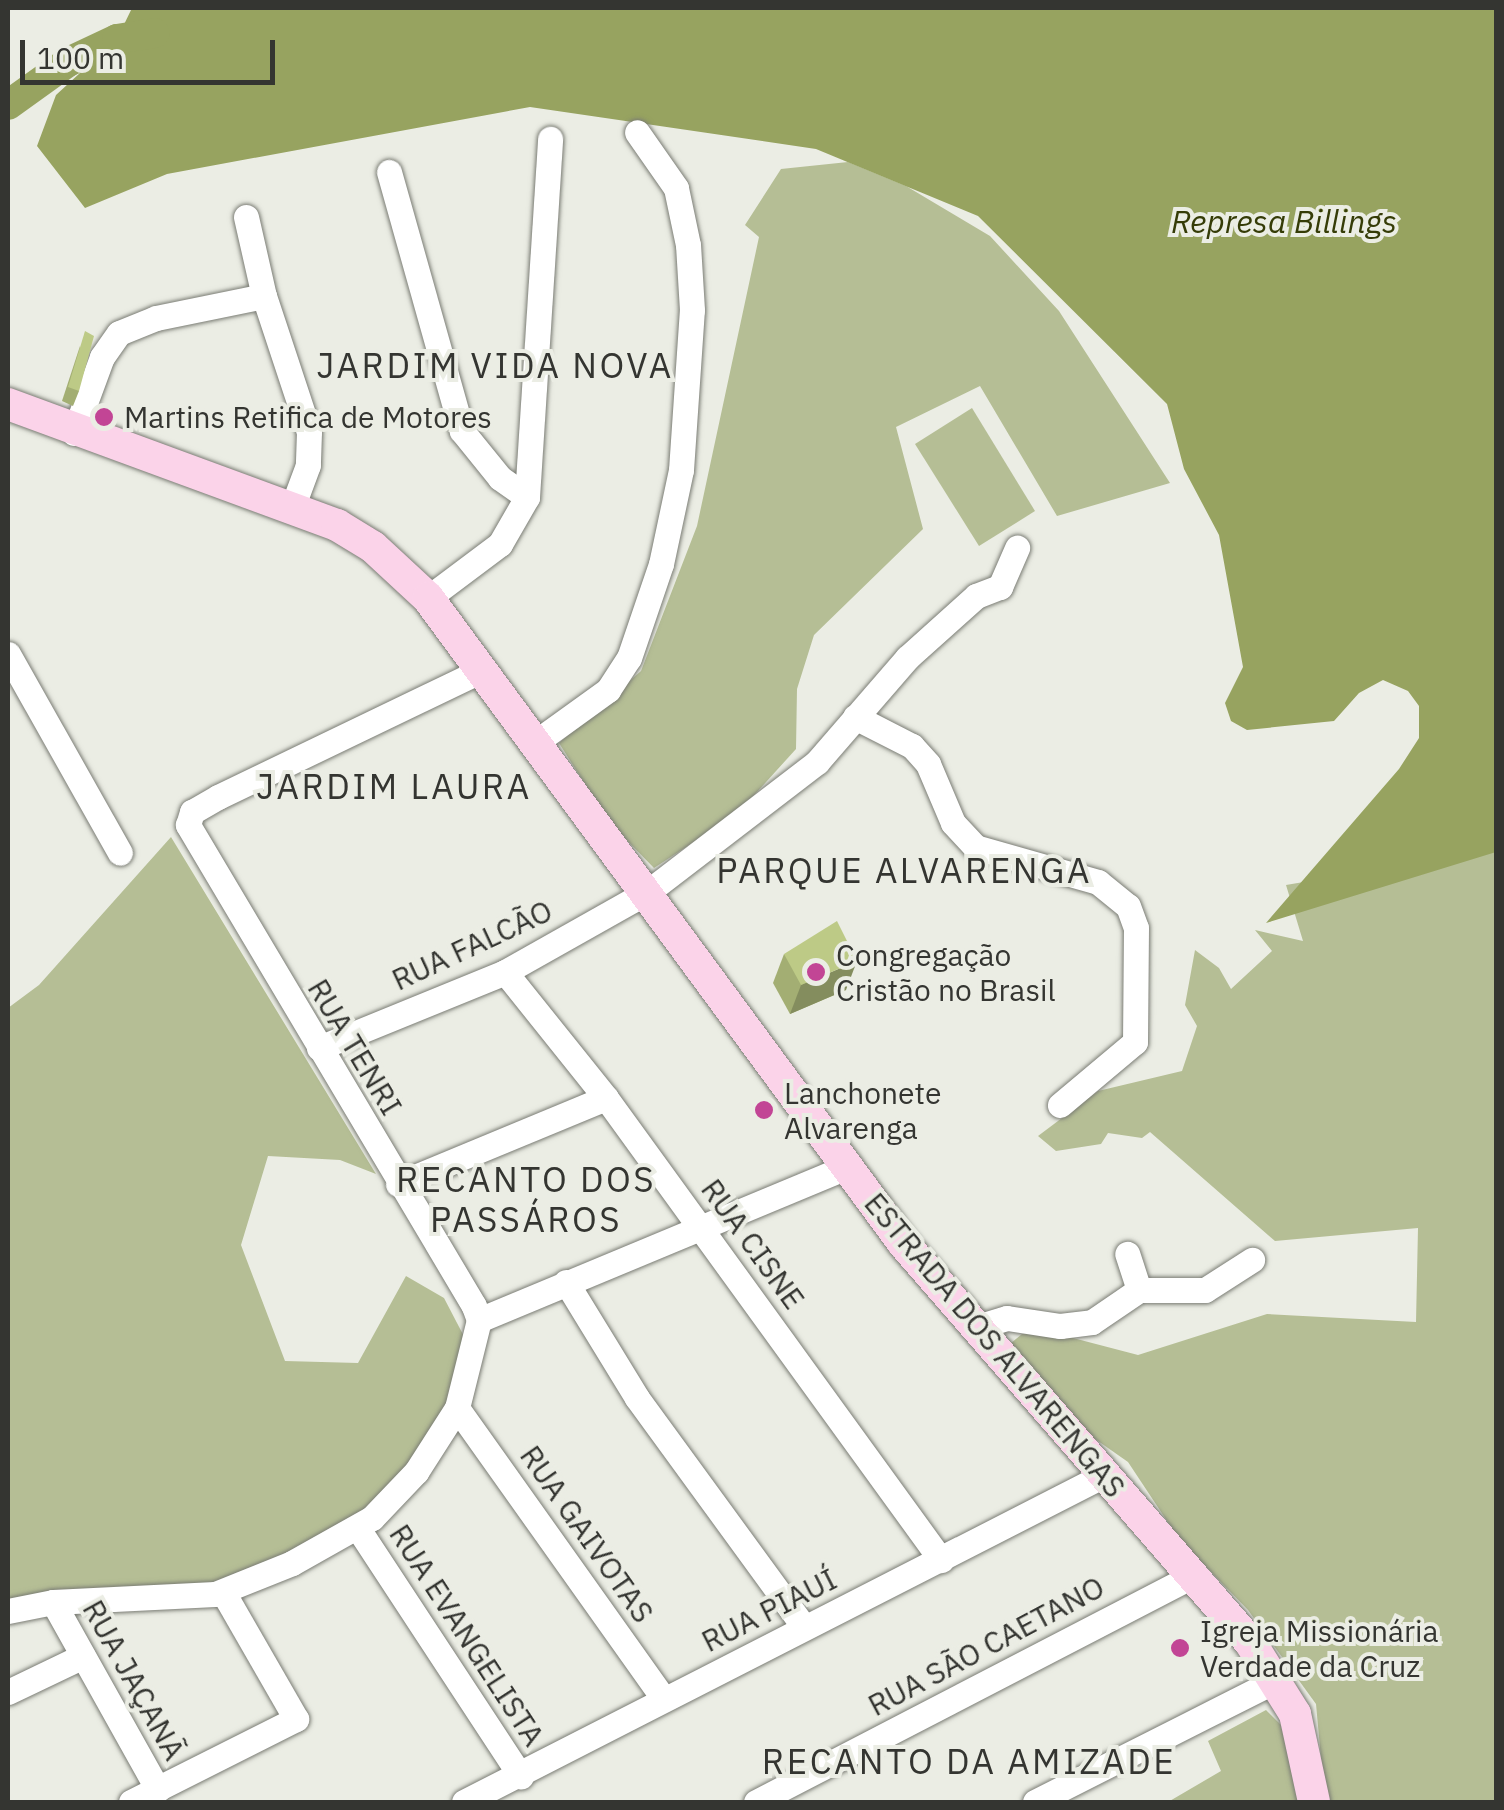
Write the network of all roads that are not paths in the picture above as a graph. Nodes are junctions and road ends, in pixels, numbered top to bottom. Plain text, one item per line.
1 (637, 132) dead end
2 (550, 138) dead end
3 (388, 172) dead end
4 (246, 217) dead end
5 (264, 296) junction
6 (8, 404) edge
7 (74, 432) junction
8 (527, 498) junction
9 (292, 508) junction
10 (1018, 548) dead end
11 (428, 598) junction
12 (8, 654) edge
13 (482, 670) junction
14 (855, 717) junction
15 (536, 742) junction
16 (120, 853) dead end
17 (649, 891) junction
18 (504, 972) junction
19 (319, 1048) junction
20 (606, 1098) junction
21 (1060, 1105) dead end
22 (846, 1167) junction
23 (398, 1184) junction
24 (703, 1230) junction
25 (1128, 1254) dead end
26 (1252, 1260) dead end
27 (566, 1282) junction
28 (1138, 1290) junction
29 (479, 1320) junction
30 (974, 1328) junction
31 (457, 1408) junction
32 (1104, 1475) junction
33 (359, 1530) junction
34 (942, 1560) junction
35 (1193, 1575) junction
36 (223, 1592) junction
37 (53, 1602) junction
38 (8, 1610) edge
39 (804, 1627) junction
40 (83, 1656) junction
41 (1276, 1680) junction
42 (8, 1692) edge
43 (664, 1699) junction
44 (521, 1776) junction
45 (158, 1790) junction
46 (130, 1802) edge
47 (464, 1802) edge
48 (756, 1802) edge
49 (1035, 1802) edge
50 (1314, 1802) edge

1 - 15 street
2 - 8 street
3 - 8 street
4 - 5 street
5 - 7 street
5 - 9 street
6 - 7 main road, ESTRADA DOS ALVARENGAS
7 - 9 main road, ESTRADA DOS ALVARENGAS
8 - 11 street
9 - 11 main road, ESTRADA DOS ALVARENGAS
10 - 14 street, RUA FALCÃO
11 - 13 main road, ESTRADA DOS ALVARENGAS
12 - 16 street
13 - 15 main road, ESTRADA DOS ALVARENGAS
13 - 19 street, RUA TENRI
14 - 17 street, RUA FALCÃO
14 - 21 street
15 - 17 main road, ESTRADA DOS ALVARENGAS
17 - 18 street, RUA FALCÃO
17 - 22 main road, ESTRADA DOS ALVARENGAS
18 - 19 street, RUA FALCÃO
18 - 20 street, RUA CISNE
19 - 23 street, RUA TENRI
20 - 23 street
20 - 24 street, RUA CISNE
22 - 24 street
22 - 30 main road, ESTRADA DOS ALVARENGAS
23 - 29 street, RUA TENRI
24 - 27 street
24 - 34 street, RUA CISNE
25 - 28 street
26 - 28 street
27 - 29 street
27 - 39 street
28 - 30 street
29 - 31 street
30 - 32 main road, ESTRADA DOS ALVARENGAS
31 - 33 street
31 - 43 street, RUA GAIVOTAS
32 - 34 street, RUA PIAUÍ
32 - 35 main road, ESTRADA DOS ALVARENGAS
33 - 36 street
33 - 44 street, RUA EVANGELISTA
34 - 39 street, RUA PIAUÍ
35 - 41 main road, ESTRADA DOS ALVARENGAS
35 - 48 street, RUA SÃO CAETANO
36 - 37 street
36 - 45 street
37 - 38 street
37 - 40 street, RUA JAÇANÃ
39 - 43 street, RUA PIAUÍ
40 - 42 street
40 - 45 street, RUA JAÇANÃ
41 - 49 street
41 - 50 main road, ESTRADA DOS ALVARENGAS
43 - 44 street, RUA PIAUÍ
44 - 47 street, RUA PIAUÍ
45 - 46 street

